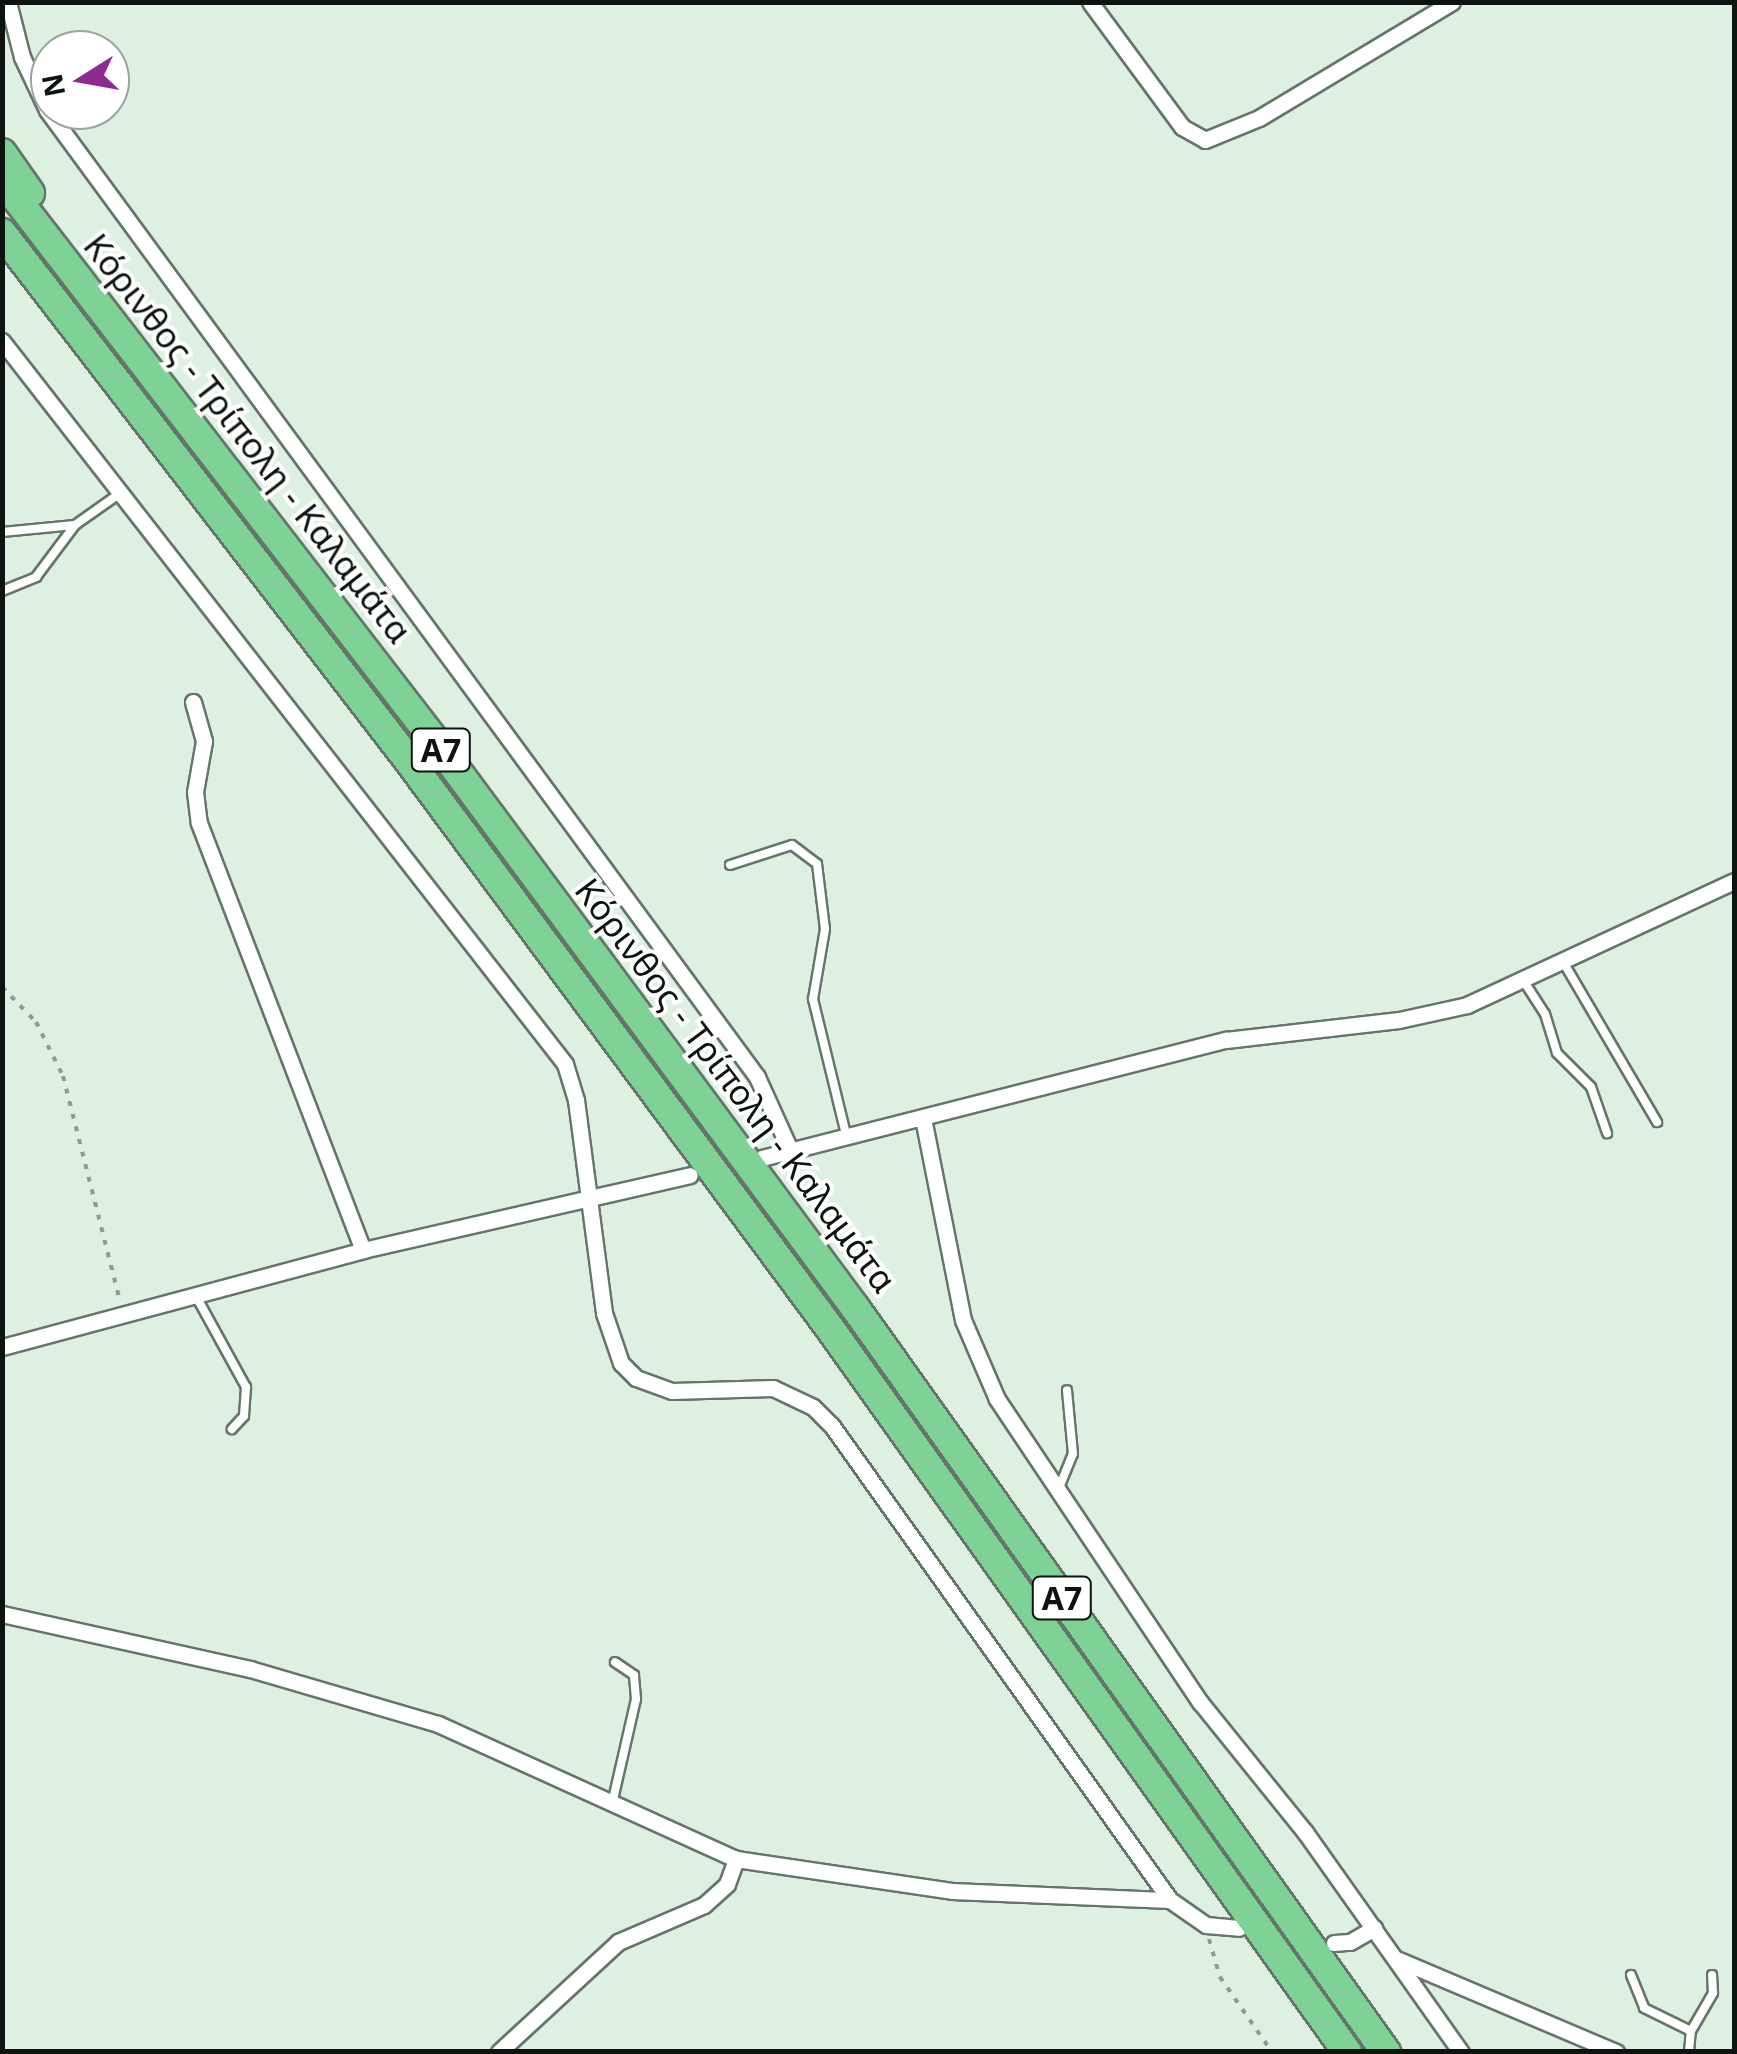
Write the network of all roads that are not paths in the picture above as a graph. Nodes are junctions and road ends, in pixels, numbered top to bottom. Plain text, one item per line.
1 (8, 2) edge
2 (1090, 2) edge
3 (1452, 2) edge
4 (2, 152) edge
5 (2, 180) edge
6 (8, 241) edge
7 (90, 293) junction
8 (2, 341) edge
9 (121, 492) junction
10 (75, 526) junction
11 (2, 532) edge
12 (2, 591) edge
13 (193, 702) dead end
14 (730, 865) dead end
15 (1734, 881) edge
16 (1562, 960) junction
17 (1523, 980) junction
18 (924, 1118) junction
19 (1657, 1122) dead end
20 (1607, 1133) dead end
21 (847, 1138) junction
22 (791, 1152) junction
23 (762, 1158) dead end
24 (690, 1175) dead end
25 (587, 1198) junction
26 (363, 1250) junction
27 (197, 1298) junction
28 (2, 1347) edge
29 (1068, 1390) dead end
30 (232, 1430) dead end
31 (1059, 1488) junction
32 (2, 1614) edge
33 (615, 1662) dead end
34 (612, 1804) junction
35 (736, 1860) junction
36 (1170, 1900) junction
37 (1239, 1928) dead end
38 (1374, 1928) junction
39 (1334, 1943) dead end
40 (1398, 1960) junction
41 (1631, 1975) dead end
42 (1712, 1975) dead end
43 (1692, 2030) junction
44 (500, 2052) edge
45 (1347, 2052) edge
46 (1386, 2052) edge
47 (1462, 2052) edge
48 (1616, 2052) edge
49 (1689, 2052) edge

1 - 22 street
2 - 3 street
4 - 7 highway
5 - 7 highway, Κόρινθος - Τρίπολη - Καλαμάτα / Α7
6 - 45 highway, Κόρινθος - Τρίπολη - Καλαμάτα / Α7
7 - 46 highway, Κόρινθος - Τρίπολη - Καλαμάτα / Α7
8 - 9 street
9 - 10 lane
9 - 25 street
10 - 11 lane
10 - 12 lane
13 - 26 street
14 - 21 lane
15 - 16 street
16 - 17 street
16 - 19 lane
17 - 18 street
17 - 20 lane
18 - 21 street
18 - 31 street
21 - 22 street
22 - 23 street
24 - 25 street
25 - 26 street
25 - 36 street
26 - 27 street
27 - 28 street
27 - 30 lane
29 - 31 lane
31 - 38 street
32 - 34 street
33 - 34 lane
34 - 35 street
35 - 36 street
35 - 44 street
36 - 37 street
38 - 39 street
38 - 40 street
40 - 47 street
40 - 48 street
41 - 43 lane
42 - 43 lane
43 - 49 lane

